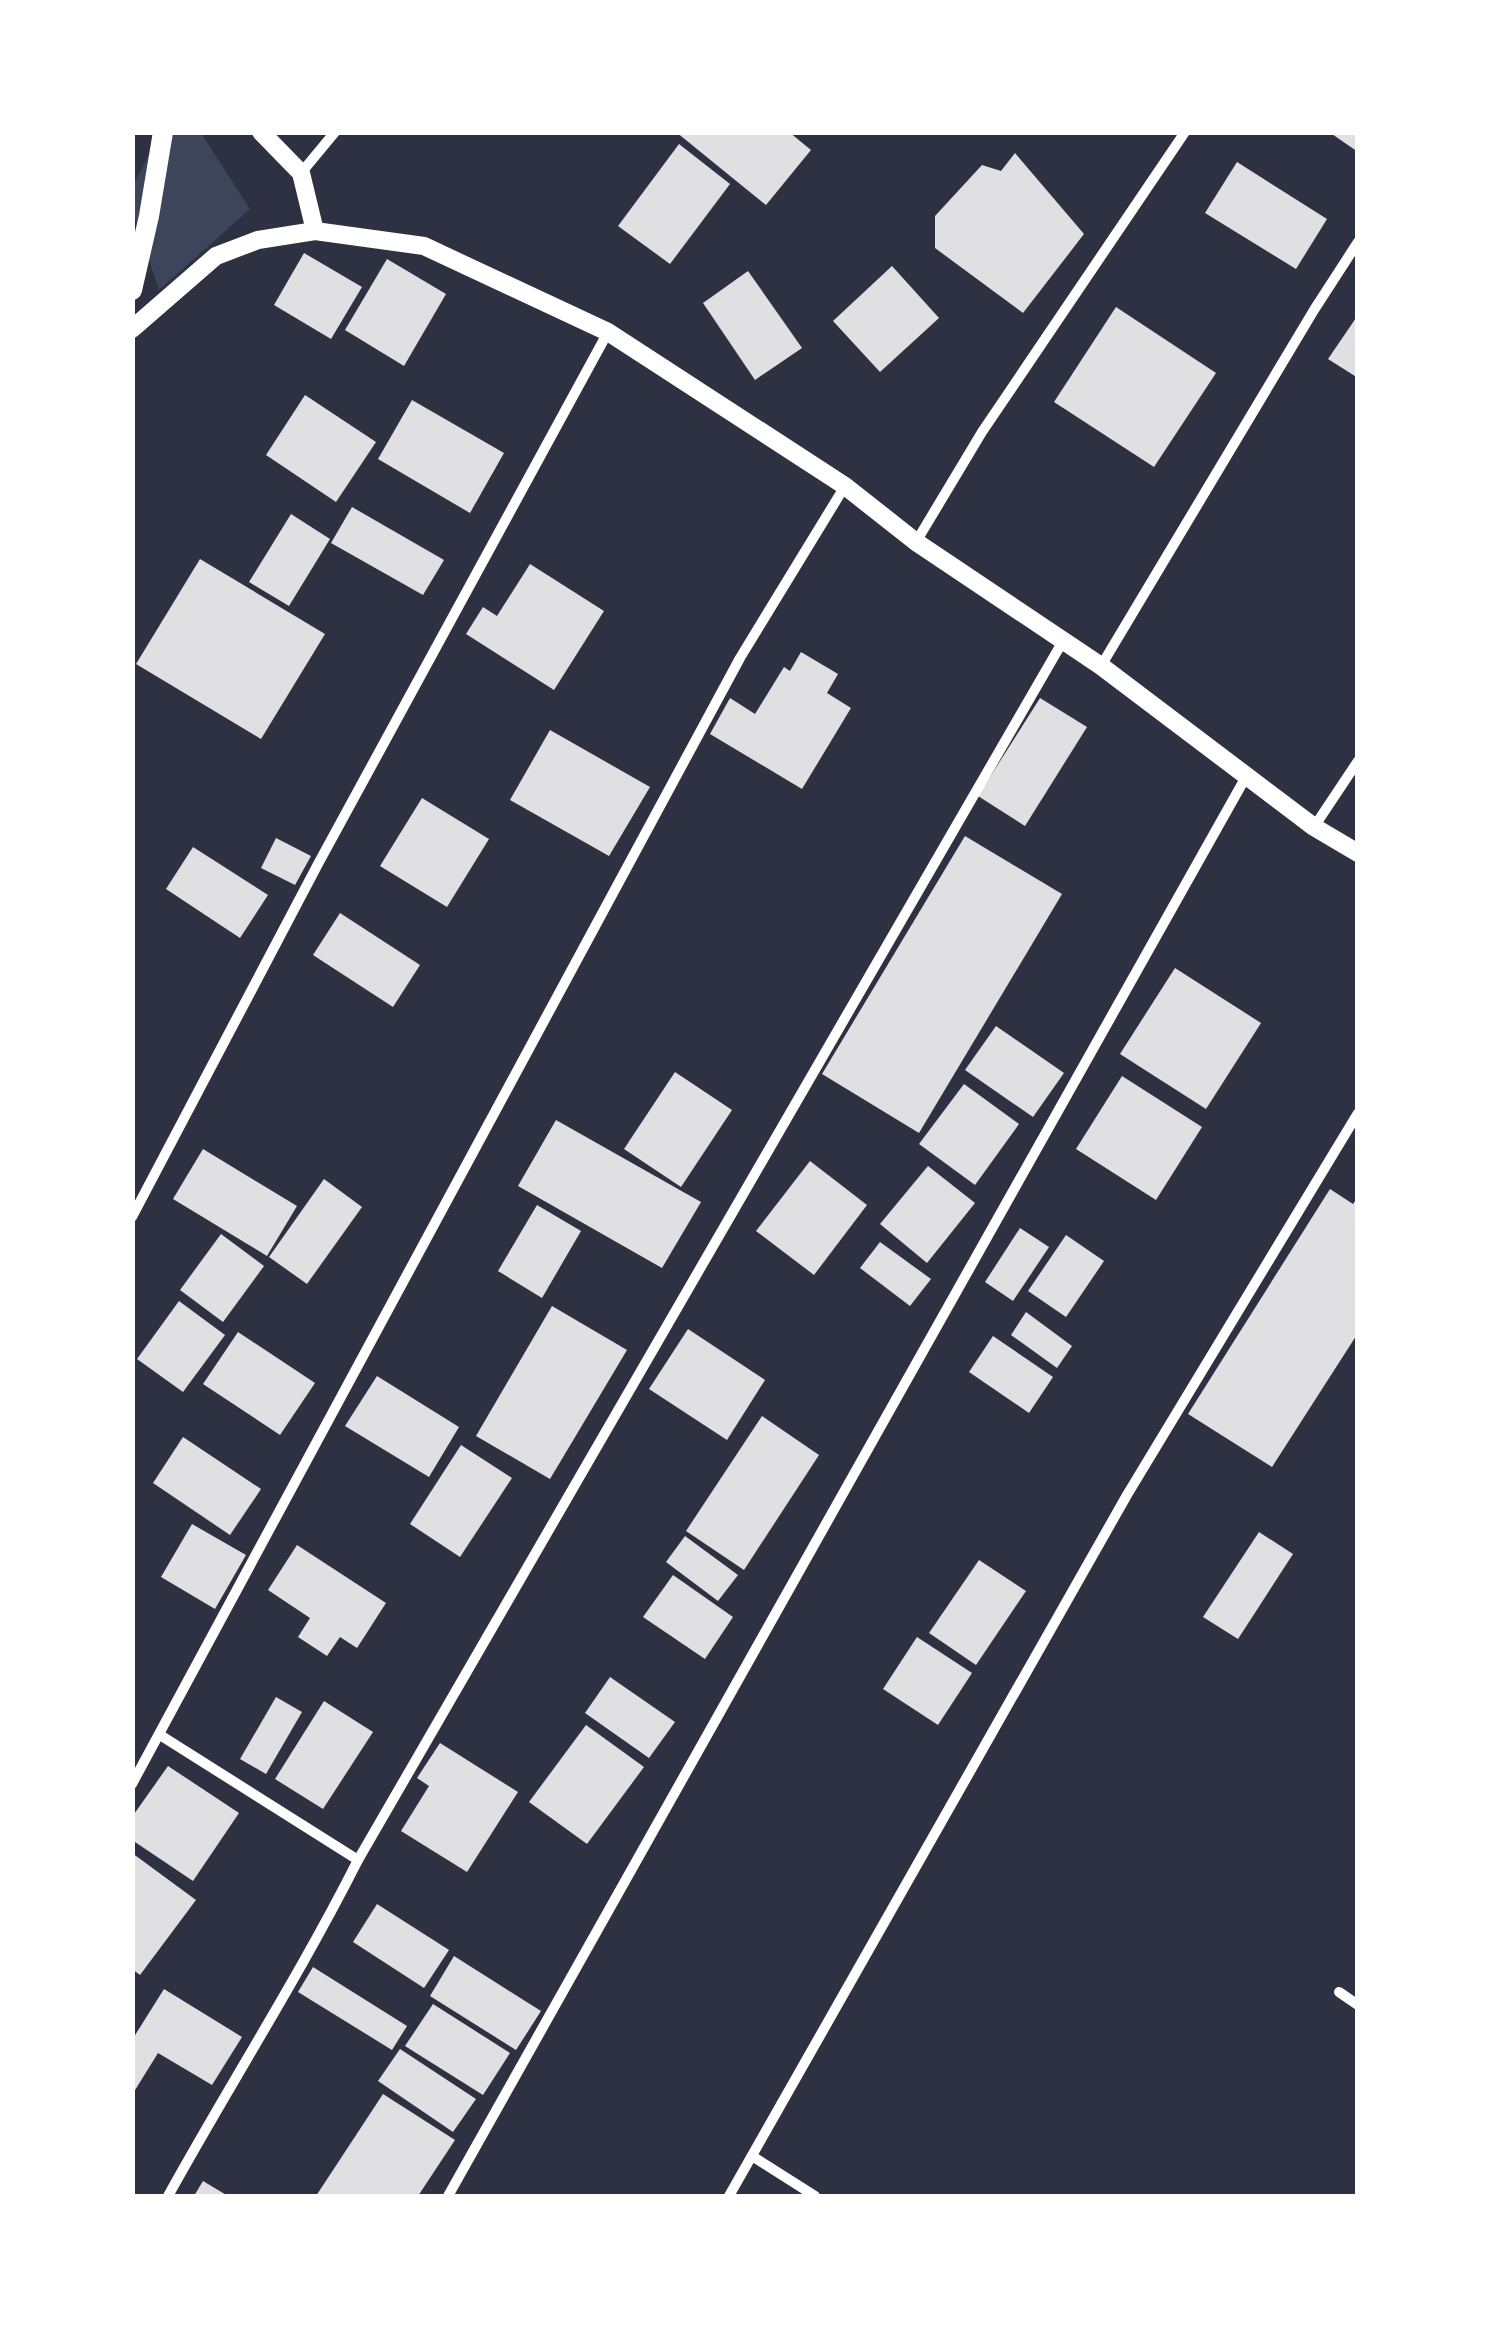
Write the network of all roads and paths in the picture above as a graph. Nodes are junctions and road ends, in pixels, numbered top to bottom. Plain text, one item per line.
1 (162, 132) edge
2 (261, 132) edge
3 (335, 132) edge
4 (1186, 132) edge
5 (301, 173) junction
6 (315, 231) junction
7 (1358, 242) edge
8 (132, 290) edge
9 (132, 329) edge
10 (608, 332) junction
11 (845, 486) junction
12 (916, 542) junction
13 (1063, 640) junction
14 (1101, 666) junction
15 (1358, 761) edge
16 (1247, 775) junction
17 (1314, 827) junction
18 (1358, 854) edge
19 (1358, 1113) edge
20 (132, 1217) edge
21 (160, 1735) junction
22 (132, 1784) edge
23 (358, 1860) junction
24 (1338, 1992) dead end
25 (1358, 2005) edge
26 (752, 2156) junction
27 (168, 2196) edge
28 (448, 2196) edge
29 (729, 2196) edge
30 (815, 2196) edge

1 - 8 main road
2 - 5 street
3 - 5 street
4 - 12 street
5 - 6 street
6 - 9 street
6 - 10 street
7 - 14 street
10 - 11 street
10 - 20 street
11 - 12 street
11 - 21 street
12 - 13 street
13 - 14 street
13 - 23 street
14 - 16 street
15 - 17 street
16 - 17 street
16 - 28 street
17 - 18 street
19 - 26 street
21 - 22 street
21 - 23 street
23 - 27 street
24 - 25 street
26 - 29 street
26 - 30 street

